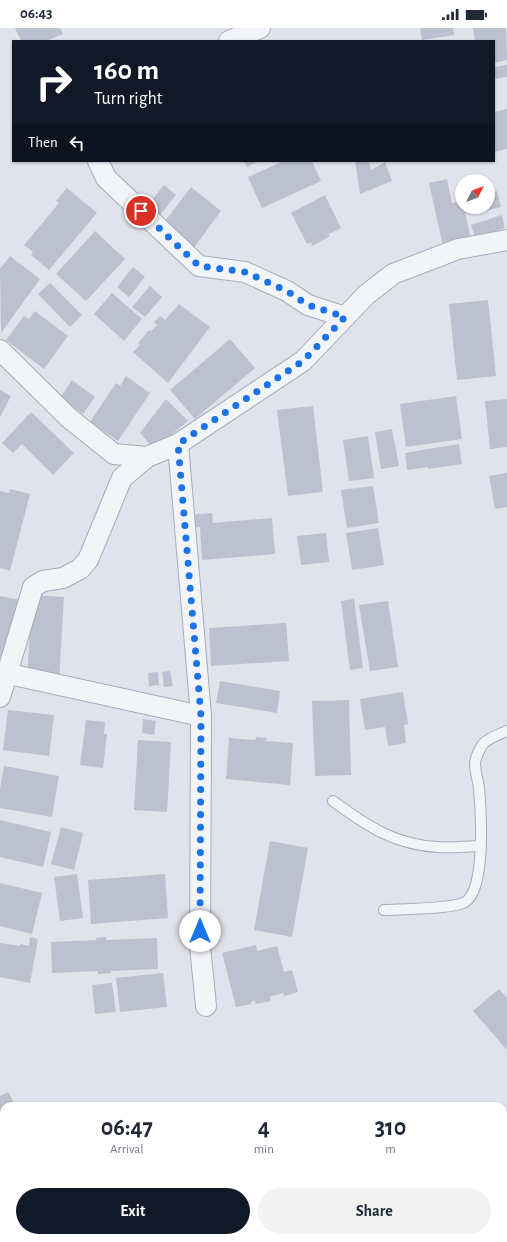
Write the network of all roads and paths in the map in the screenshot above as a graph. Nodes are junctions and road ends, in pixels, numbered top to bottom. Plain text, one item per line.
1 (260, 28) edge
2 (231, 40) edge
3 (98, 162) edge
4 (507, 240) edge
5 (345, 317) junction
6 (0, 350) edge
7 (178, 444) junction
8 (147, 457) junction
9 (3, 673) edge
10 (0, 697) edge
11 (201, 716) junction
12 (507, 731) edge
13 (333, 801) dead end
14 (481, 846) junction
15 (384, 910) dead end
16 (206, 1006) dead end

1 - 2 street
3 - 5 street
4 - 5 street
5 - 7 street
6 - 8 street
7 - 8 street
7 - 11 street
8 - 9 street
9 - 10 street
9 - 11 street
11 - 16 street
12 - 14 lane
13 - 14 lane
14 - 15 lane

